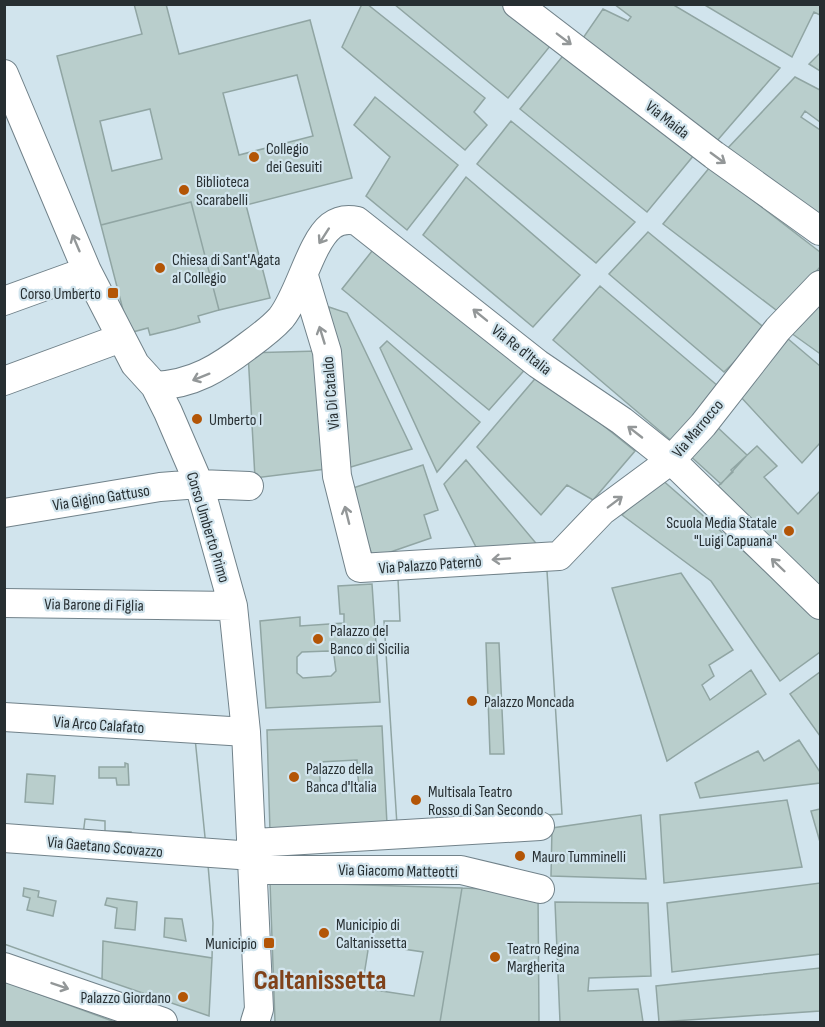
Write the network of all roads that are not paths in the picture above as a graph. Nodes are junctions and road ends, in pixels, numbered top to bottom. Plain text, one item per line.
1 (517, 4) edge
2 (4, 74) edge
3 (820, 231) edge
4 (87, 271) junction
5 (304, 276) junction
6 (820, 285) edge
7 (4, 301) edge
8 (121, 338) junction
9 (4, 381) edge
10 (154, 386) junction
11 (671, 460) junction
12 (337, 476) joint
13 (199, 484) junction
14 (249, 486) dead end
15 (4, 513) edge
16 (566, 549) joint
17 (4, 603) edge
18 (820, 605) edge
19 (233, 606) junction
20 (4, 717) edge
21 (246, 732) junction
22 (540, 826) dead end
23 (382, 837) junction
24 (4, 838) edge
25 (253, 856) junction
26 (382, 870) junction
27 (540, 889) dead end
28 (4, 967) edge
29 (163, 1023) edge
30 (255, 1023) edge

1 -> 3 street, Via Maida
4 -> 2 street, Corso Umberto Primo
4 - 7 street
4 - 8 street, Corso Umberto Primo
5 -> 10 street, Via Re d'Italia
11 -> 5 street, Via Re d'Italia
12 -> 5 street, Via Di Cataldo
6 - 11 street, Via Marrocco
8 - 9 street
8 - 10 street, Corso Umberto Primo
10 - 13 street, Corso Umberto Primo
16 -> 11 street, Via Marrocco
18 -> 11 street, Via Re d'Italia
16 -> 12 street, Via Palazzo Paternò
13 - 14 street, Via Gigino Gattuso
13 - 15 street, Via Gigino Gattuso
13 - 19 street, Corso Umberto Primo
17 - 19 street, Via Barone di Figlia
19 - 21 street, Corso Umberto Primo
20 - 21 street, Via Arco Calafato
21 - 25 street, Corso Umberto Primo
22 - 23 street, Via Giacomo Matteotti
23 - 25 street, Via Giacomo Matteotti
23 - 26 street
24 - 25 street, Via Gaetano Scovazzo
25 - 26 street, Via Giacomo Matteotti
25 - 30 street, Corso Umberto Primo
26 - 27 street, Via Giacomo Matteotti
28 -> 29 street

